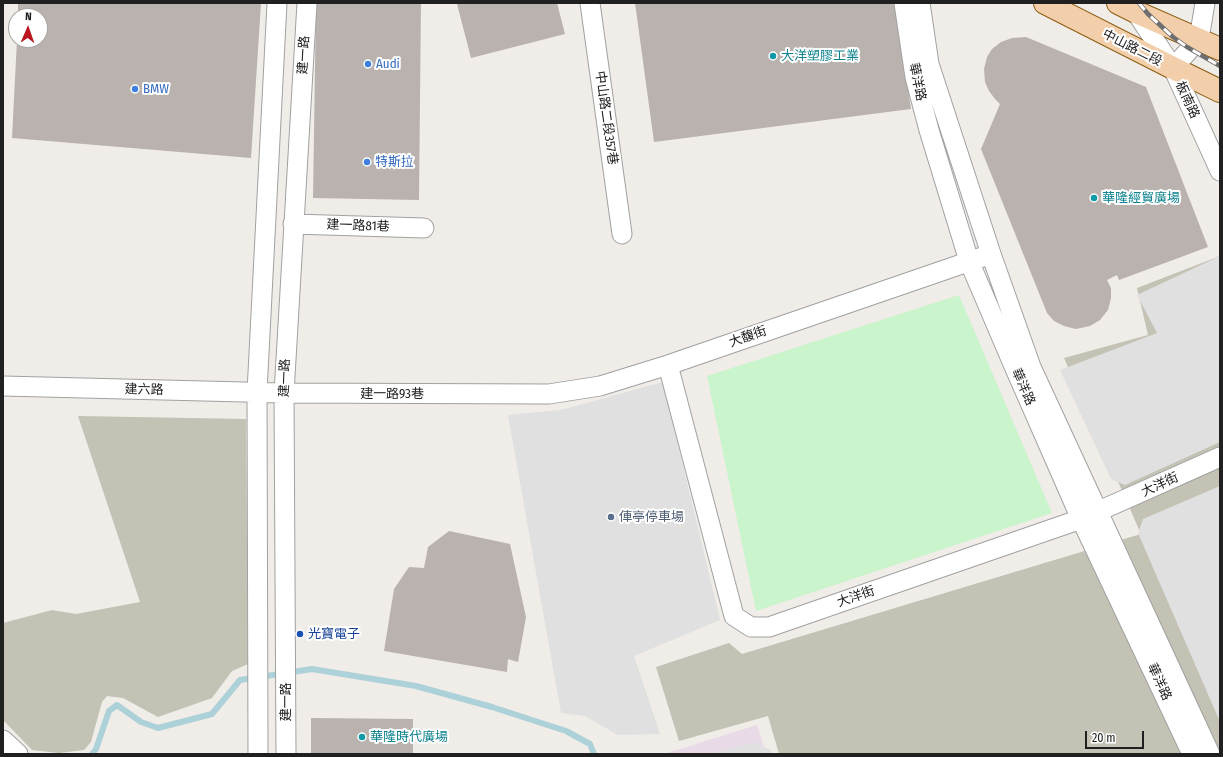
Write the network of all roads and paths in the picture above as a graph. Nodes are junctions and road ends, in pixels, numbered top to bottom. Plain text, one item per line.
1 (277, 3) edge
2 (307, 3) edge
3 (590, 3) edge
4 (904, 3) edge
5 (920, 3) edge
6 (1045, 3) edge
7 (1205, 3) edge
8 (1129, 5) edge
9 (1199, 39) junction
10 (1220, 49) edge
11 (1173, 68) junction
12 (1220, 90) edge
13 (1220, 170) edge
14 (293, 224) junction
15 (424, 228) dead end
16 (622, 234) dead end
17 (991, 254) junction
18 (970, 261) junction
19 (668, 365) junction
20 (3, 386) edge
21 (257, 392) junction
22 (284, 393) junction
23 (500, 395) joint
24 (1220, 457) edge
25 (1090, 516) junction
26 (258, 754) edge
27 (286, 754) edge
28 (1192, 754) edge
29 (1210, 754) edge

1 - 21 street, 建一路
2 - 14 street, 建一路
3 - 16 street, 中山路二段357巷
4 - 18 street, 華洋路
5 - 17 street, 華洋路
6 - 11 main road, 中山路二段
7 - 9 street
8 - 9 main road
8 - 11 street, 板南路
9 - 10 main road
9 - 11 street
11 - 12 main road, 中山路二段
11 - 13 street, 板南路
14 - 15 street, 建一路81巷
14 - 22 street, 建一路
17 - 18 street, 大馥街
17 - 25 street, 華洋路
18 - 19 street, 大馥街
18 - 25 street, 華洋路
19 - 23 street, 大馥街
19 - 25 street, 大洋街
20 - 21 street, 建六路
21 - 22 street, 建六路
21 - 26 street, 建一路
22 - 23 street, 建一路93巷
22 - 27 street, 建一路
24 - 25 street, 大洋街
25 - 28 street, 華洋路
25 - 29 street, 華洋路

